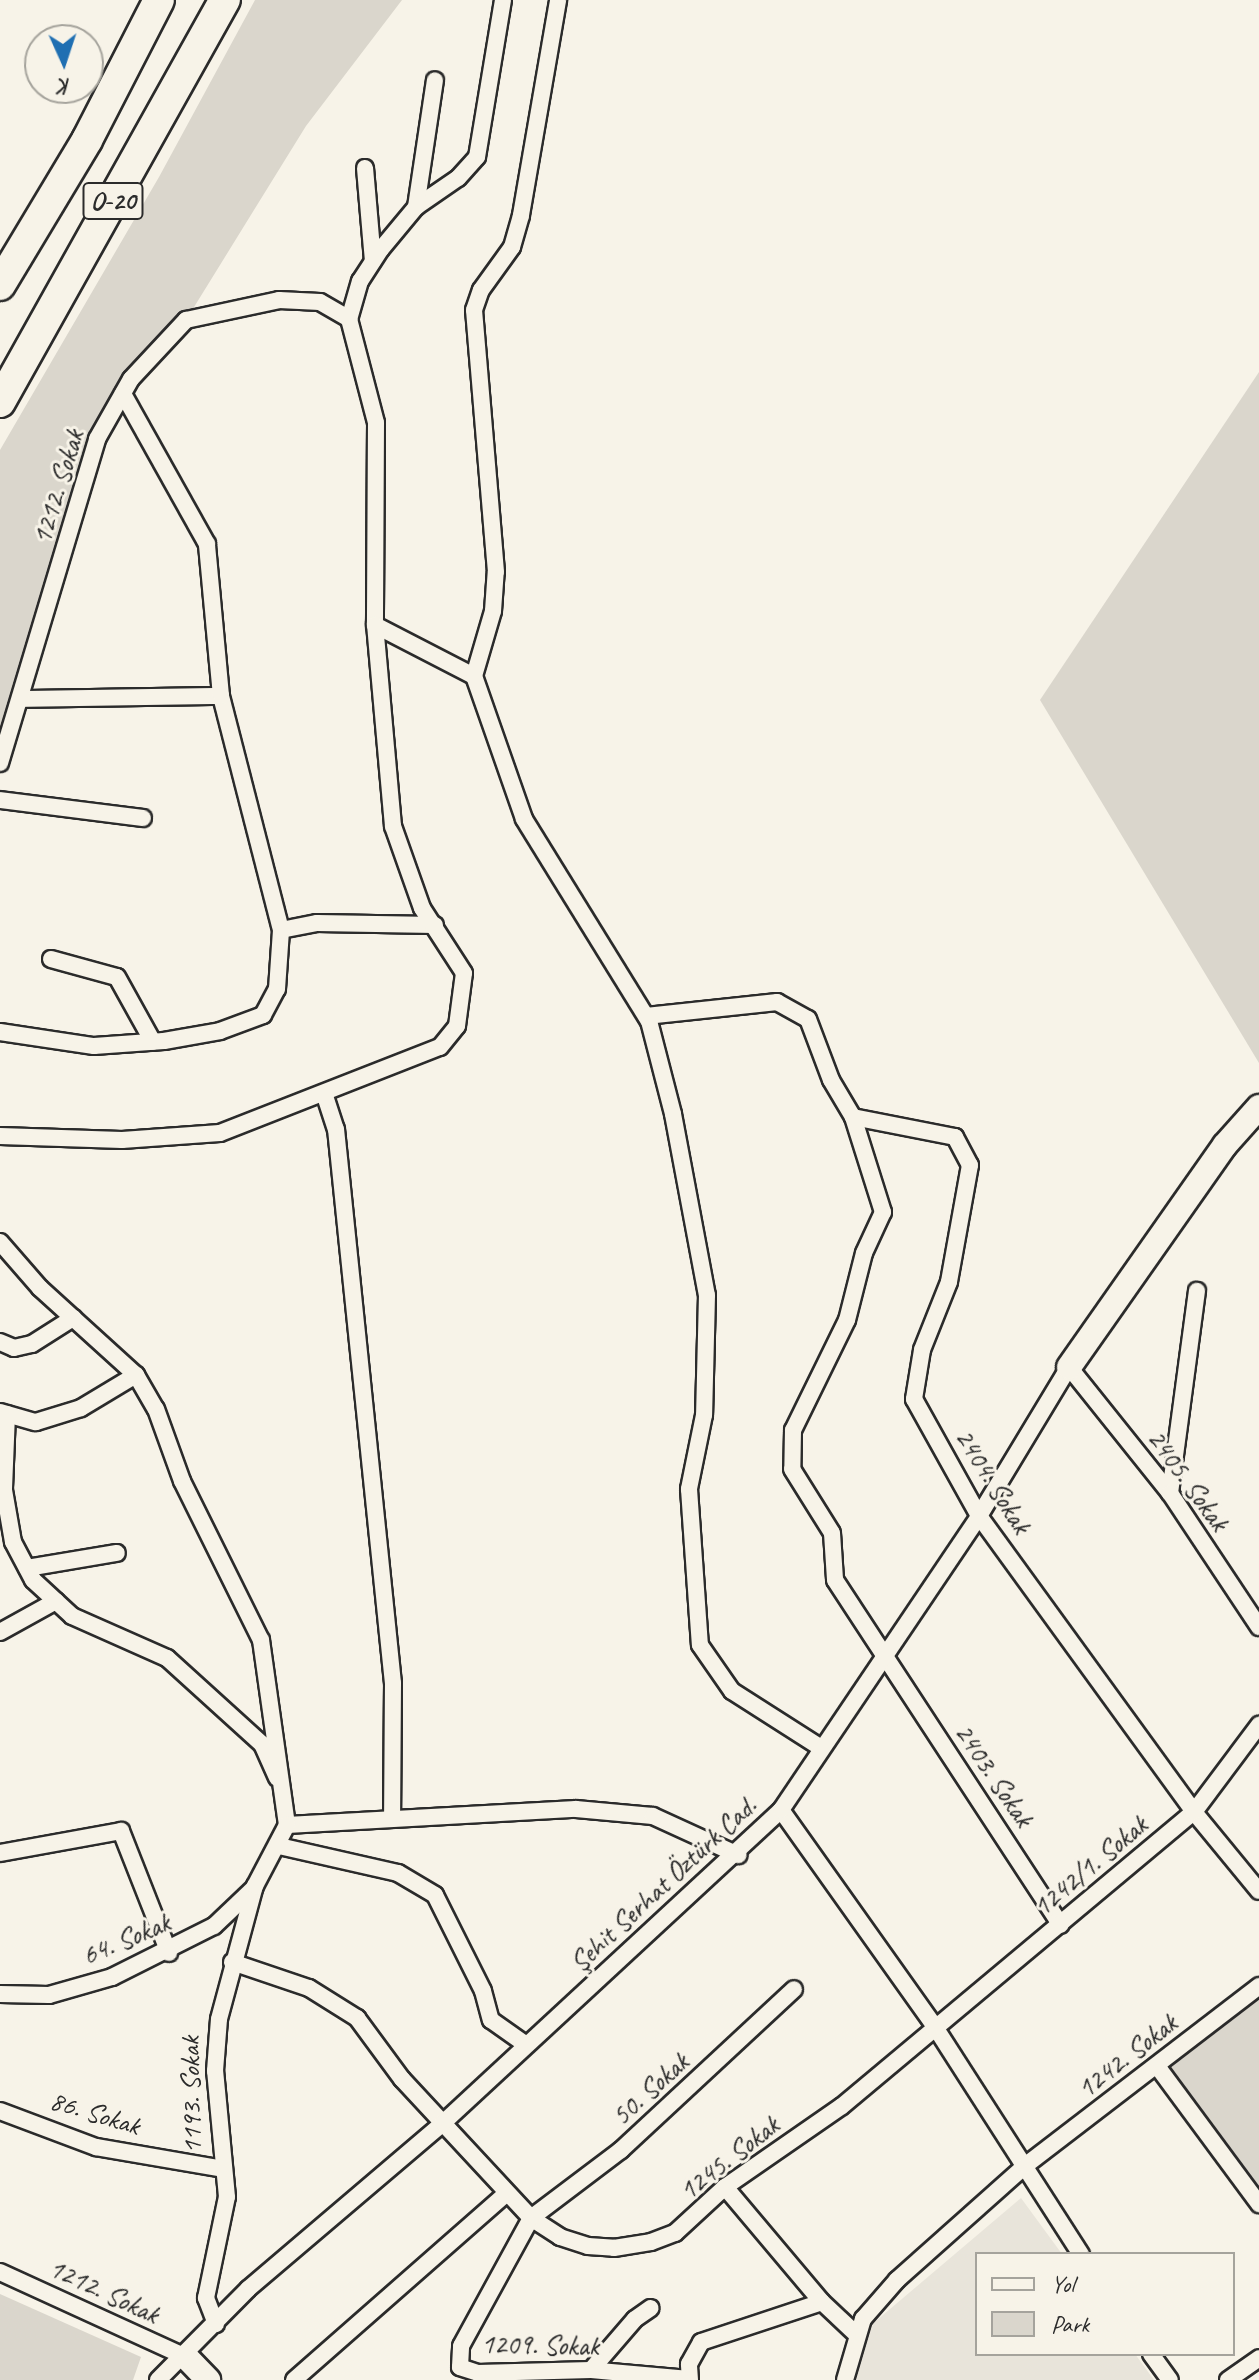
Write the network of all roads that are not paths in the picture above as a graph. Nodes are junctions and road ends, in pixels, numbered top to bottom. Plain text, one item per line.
1 (159, 0) edge
2 (225, 0) edge
3 (503, 0) edge
4 (558, 0) edge
5 (435, 80) dead end
6 (365, 168) dead end
7 (416, 207) junction
8 (373, 261) junction
9 (0, 285) edge
10 (349, 319) junction
11 (123, 394) junction
12 (0, 402) edge
13 (375, 625) junction
14 (474, 676) junction
15 (221, 696) junction
16 (20, 699) junction
17 (0, 763) edge
18 (0, 800) edge
19 (143, 818) dead end
20 (435, 925) junction
21 (281, 930) junction
22 (51, 959) dead end
23 (646, 1016) junction
24 (0, 1032) edge
25 (153, 1042) junction
26 (325, 1096) junction
27 (1259, 1107) edge
28 (853, 1117) junction
29 (0, 1136) edge
30 (0, 1242) edge
31 (1197, 1291) dead end
32 (73, 1318) junction
33 (0, 1342) edge
34 (1069, 1367) junction
35 (136, 1375) junction
36 (4, 1413) edge
37 (1170, 1493) junction
38 (979, 1516) junction
39 (117, 1553) dead end
40 (27, 1568) junction
41 (56, 1601) junction
42 (1259, 1627) edge
43 (0, 1632) edge
44 (882, 1655) junction
45 (1259, 1725) edge
46 (820, 1747) junction
47 (285, 1794) junction
48 (781, 1810) junction
49 (1194, 1812) junction
50 (392, 1815) junction
51 (287, 1825) junction
52 (279, 1846) junction
53 (0, 1853) edge
54 (738, 1855) junction
55 (255, 1886) junction
56 (1259, 1891) edge
57 (1061, 1925) junction
58 (169, 1953) junction
59 (232, 1962) junction
60 (1259, 1986) edge
61 (794, 1989) dead end
62 (0, 1994) edge
63 (935, 2027) junction
64 (525, 2044) junction
65 (1157, 2066) junction
66 (0, 2111) edge
67 (443, 2123) junction
68 (1026, 2165) junction
69 (223, 2169) junction
70 (725, 2187) junction
71 (507, 2193) junction
72 (1258, 2196) edge
73 (531, 2218) junction
74 (1080, 2252) edge
75 (0, 2272) edge
76 (822, 2302) junction
77 (651, 2308) dead end
78 (216, 2324) junction
79 (857, 2335) junction
80 (1152, 2356) edge
81 (186, 2357) junction
82 (1259, 2358) edge
83 (591, 2370) junction
84 (504, 2376) edge
85 (690, 2379) edge
86 (158, 2380) edge
87 (208, 2380) edge
88 (294, 2380) edge
89 (845, 2380) edge
90 (1170, 2380) edge
91 (1228, 2380) edge

1 - 9 highway, O-20
2 - 12 highway, O-20
3 - 7 street
4 - 14 street
5 - 7 street
6 - 8 street
7 - 8 street
8 - 10 street
10 - 11 street, 1212. Sokak
10 - 13 street
11 - 15 street
11 - 16 street, 1212. Sokak
13 - 14 street
13 - 20 street
14 - 23 street
15 - 16 street
15 - 21 street
16 - 17 street, 1212. Sokak
18 - 19 street
20 - 21 street
20 - 26 street
21 - 25 street
22 - 25 street
23 - 28 street, 2403. Sokak
23 - 46 street
24 - 25 street
26 - 29 street
26 - 50 street
27 - 34 street
28 - 38 street, 2404. Sokak
28 - 44 street, 2403. Sokak
30 - 32 street
31 - 37 street
32 - 33 street
32 - 35 street
34 - 37 street, 2405. Sokak
34 - 38 street
35 - 36 street
35 - 47 street
36 - 40 street
37 - 42 street, 2405. Sokak
38 - 44 street
38 - 49 street, 2404. Sokak
39 - 40 street
40 - 41 street
41 - 43 street
41 - 47 street
44 - 46 street
44 - 57 street, 2403. Sokak
45 - 49 street, 1242/1. Sokak
46 - 48 street
47 - 51 street
48 - 54 street, Şehit Serhat Öztürk Cad.
48 - 63 street, Şehit Serhat Öztürk Cad.
49 - 56 street, 2404. Sokak
49 - 57 street, 1242/1. Sokak
50 - 51 street
50 - 54 street
51 - 52 street, 1193. Sokak
52 - 55 street, 1193. Sokak
52 - 64 street
53 - 58 street
54 - 64 street, Şehit Serhat Öztürk Cad.
55 - 58 street, 64. Sokak
55 - 59 street, 1193. Sokak
57 - 63 street, 1242/1. Sokak
58 - 62 street, 64. Sokak
59 - 67 street, 1245. Sokak
59 - 69 street, 1193. Sokak
60 - 65 street, 1242. Sokak
61 - 73 street, 50. Sokak
63 - 68 street, Şehit Serhat Öztürk Cad.
63 - 70 street, 1245. Sokak
64 - 67 street, Şehit Serhat Öztürk Cad.
65 - 68 street, 1242. Sokak
65 - 72 street
66 - 69 street, 86. Sokak
67 - 71 street, 1245. Sokak
67 - 78 street, Şehit Serhat Öztürk Cad.
68 - 74 street, Şehit Serhat Öztürk Cad.
68 - 79 street
69 - 78 street, 1193. Sokak
70 - 73 street, 1245. Sokak
70 - 76 street
71 - 73 street, 1245. Sokak
71 - 88 street
73 - 84 street, 1209. Sokak
75 - 81 street, 1212. Sokak
76 - 79 street
76 - 85 street, 1209. Sokak
77 - 83 street
78 - 81 street, Şehit Serhat Öztürk Cad.
79 - 89 street
80 - 90 street
81 - 86 street, Şehit Serhat Öztürk Cad.
81 - 87 street
82 - 91 street
83 - 84 street, 1209. Sokak
83 - 85 street, 1209. Sokak

